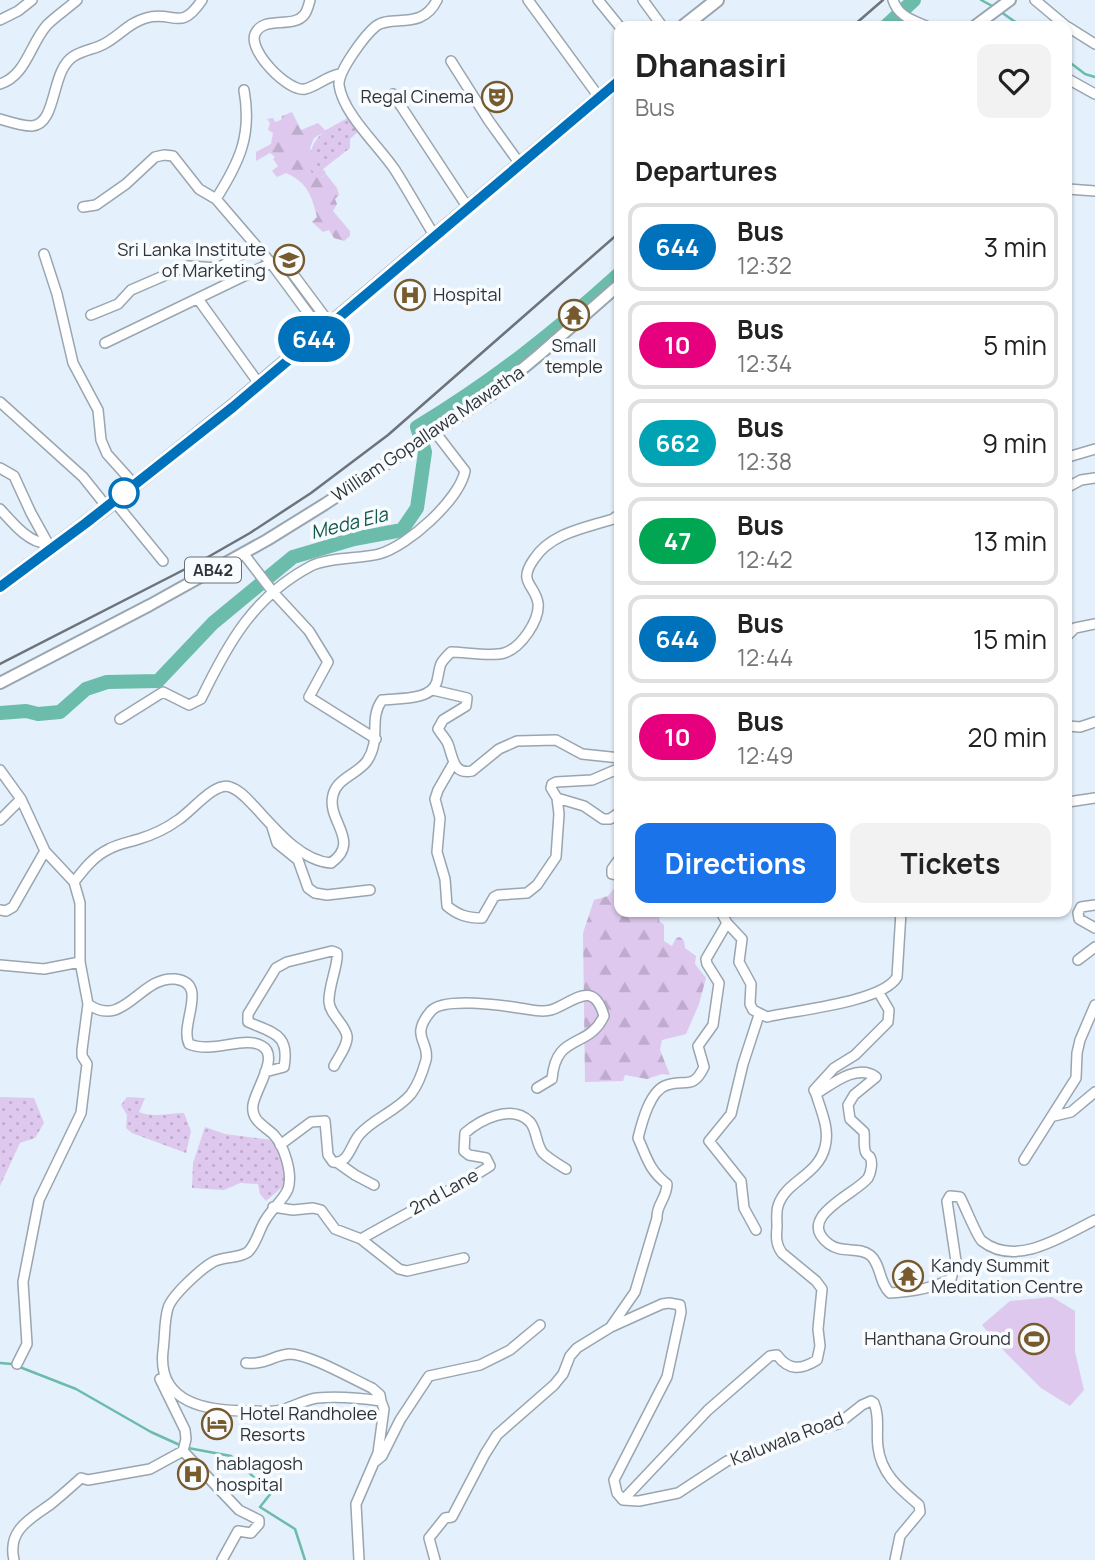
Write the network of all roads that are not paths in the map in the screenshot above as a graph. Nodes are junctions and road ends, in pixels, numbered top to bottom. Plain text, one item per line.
1 (33, 0) edge
2 (78, 0) edge
3 (202, 0) edge
4 (310, 0) edge
5 (437, 0) edge
6 (528, 0) edge
7 (598, 0) edge
8 (643, 0) edge
9 (716, 0) edge
10 (1010, 0) edge
11 (1035, 0) edge
12 (894, 3) edge
13 (0, 20) edge
14 (615, 21) edge
15 (658, 21) edge
16 (690, 21) edge
17 (914, 21) edge
18 (982, 21) edge
19 (1060, 21) edge
20 (1072, 30) edge
21 (1095, 44) edge
22 (451, 61) dead end
23 (340, 74) junction
24 (1072, 81) edge
25 (0, 84) edge
26 (614, 85) edge
27 (244, 90) dead end
28 (393, 94) dead end
29 (1095, 94) edge
30 (599, 97) junction
31 (0, 119) edge
32 (520, 164) junction
33 (1072, 189) edge
34 (1095, 191) edge
35 (216, 198) junction
36 (83, 207) dead end
37 (468, 208) junction
38 (434, 235) junction
39 (255, 247) junction
40 (44, 254) dead end
41 (271, 263) junction
42 (293, 274) dead end
43 (614, 289) edge
44 (198, 299) junction
45 (91, 315) dead end
46 (326, 329) junction
47 (105, 343) dead end
48 (260, 385) junction
49 (0, 402) edge
50 (433, 433) junction
51 (1095, 449) edge
52 (1072, 456) edge
53 (1, 468) edge
54 (1095, 478) edge
55 (134, 484) junction
56 (1072, 485) edge
57 (111, 504) junction
58 (0, 509) edge
59 (614, 518) edge
60 (49, 546) junction
61 (243, 553) junction
62 (163, 561) dead end
63 (0, 587) edge
64 (271, 589) junction
65 (1095, 624) edge
66 (1072, 631) edge
67 (0, 683) edge
68 (433, 690) junction
69 (120, 719) dead end
70 (1095, 722) edge
71 (1072, 726) edge
72 (376, 739) junction
73 (614, 757) edge
74 (453, 764) junction
75 (0, 770) edge
76 (614, 771) edge
77 (557, 798) junction
78 (1095, 798) edge
79 (21, 799) junction
80 (1072, 801) edge
81 (614, 816) edge
82 (0, 820) edge
83 (272, 825) junction
84 (45, 851) junction
85 (74, 881) junction
86 (370, 890) dead end
87 (1095, 905) edge
88 (0, 910) edge
89 (724, 917) edge
90 (901, 917) edge
91 (727, 923) junction
92 (1095, 928) edge
93 (1095, 947) edge
94 (1078, 960) dead end
95 (80, 962) junction
96 (0, 965) edge
97 (879, 993) junction
98 (88, 1004) junction
99 (1095, 1006) edge
100 (759, 1015) junction
101 (334, 1066) dead end
102 (265, 1072) junction
103 (537, 1087) dead end
104 (1095, 1092) edge
105 (816, 1094) junction
106 (1054, 1116) junction
107 (280, 1145) junction
108 (1024, 1160) dead end
109 (338, 1163) junction
110 (565, 1169) dead end
111 (374, 1185) dead end
112 (274, 1207) junction
113 (1095, 1220) edge
114 (755, 1230) dead end
115 (361, 1239) junction
116 (464, 1258) dead end
117 (168, 1307) junction
118 (540, 1325) dead end
119 (611, 1327) junction
120 (246, 1363) dead end
121 (17, 1364) dead end
122 (381, 1401) junction
123 (183, 1451) junction
124 (372, 1464) junction
125 (623, 1500) junction
126 (14, 1560) edge
127 (222, 1560) edge
128 (359, 1560) edge
129 (435, 1560) edge
130 (895, 1560) edge

1 - 13 street
2 - 25 street
3 - 31 street
4 - 23 street
5 - 23 street
6 - 30 street
7 - 14 street
8 - 15 street
9 - 16 highway
10 - 18 main road
11 - 19 street
12 - 17 street
20 - 21 street
22 - 32 street
23 - 38 street
24 - 29 street
26 - 30 highway
27 - 35 street
28 - 37 street
30 - 32 highway
32 - 37 highway
33 - 34 street
35 - 36 street
35 - 39 street
37 - 38 highway
38 - 46 highway
39 - 41 street
39 - 45 street
40 - 55 street
41 - 44 street
41 - 46 street
42 - 46 street
43 - 50 main road, William Gopallawa Mawatha / AB42
44 - 47 street
44 - 48 street
46 - 48 highway
48 - 55 highway
49 - 57 street
50 - 61 main road, William Gopallawa Mawatha / AB42
50 - 64 street
51 - 52 street
53 - 60 street
54 - 56 street
55 - 57 highway
57 - 60 highway
57 - 62 street
58 - 60 street
59 - 68 street
60 - 63 highway
61 - 64 street
61 - 67 main road, William Gopallawa Mawatha / AB42
64 - 69 street
64 - 72 street
65 - 66 street
68 - 72 street
68 - 74 street
70 - 71 street
72 - 83 street
73 - 74 street
74 - 77 street
75 - 79 street
76 - 77 street
77 - 81 street
78 - 80 street
79 - 82 street
79 - 84 street
83 - 85 street
83 - 86 street
84 - 85 street
84 - 88 street
85 - 95 street
87 - 92 street
89 - 91 street
90 - 97 street
91 - 100 street
91 - 119 street
93 - 94 street
95 - 96 street
95 - 98 street
97 - 100 street
97 - 105 street
98 - 102 street
98 - 121 street
99 - 106 street
100 - 114 street
101 - 102 street
102 - 107 street
103 - 109 street
104 - 106 street
105 - 113 street
105 - 125 street
106 - 108 street
107 - 109 street
107 - 112 street
109 - 111 street
110 - 115 street, 2nd Lane
112 - 115 street
112 - 117 street
115 - 116 street
117 - 122 street
117 - 123 street
118 - 124 street
119 - 125 street
119 - 129 street
120 - 122 street
122 - 124 street
123 - 126 street
123 - 127 street
124 - 128 street
125 - 130 street, Kaluwala Road

